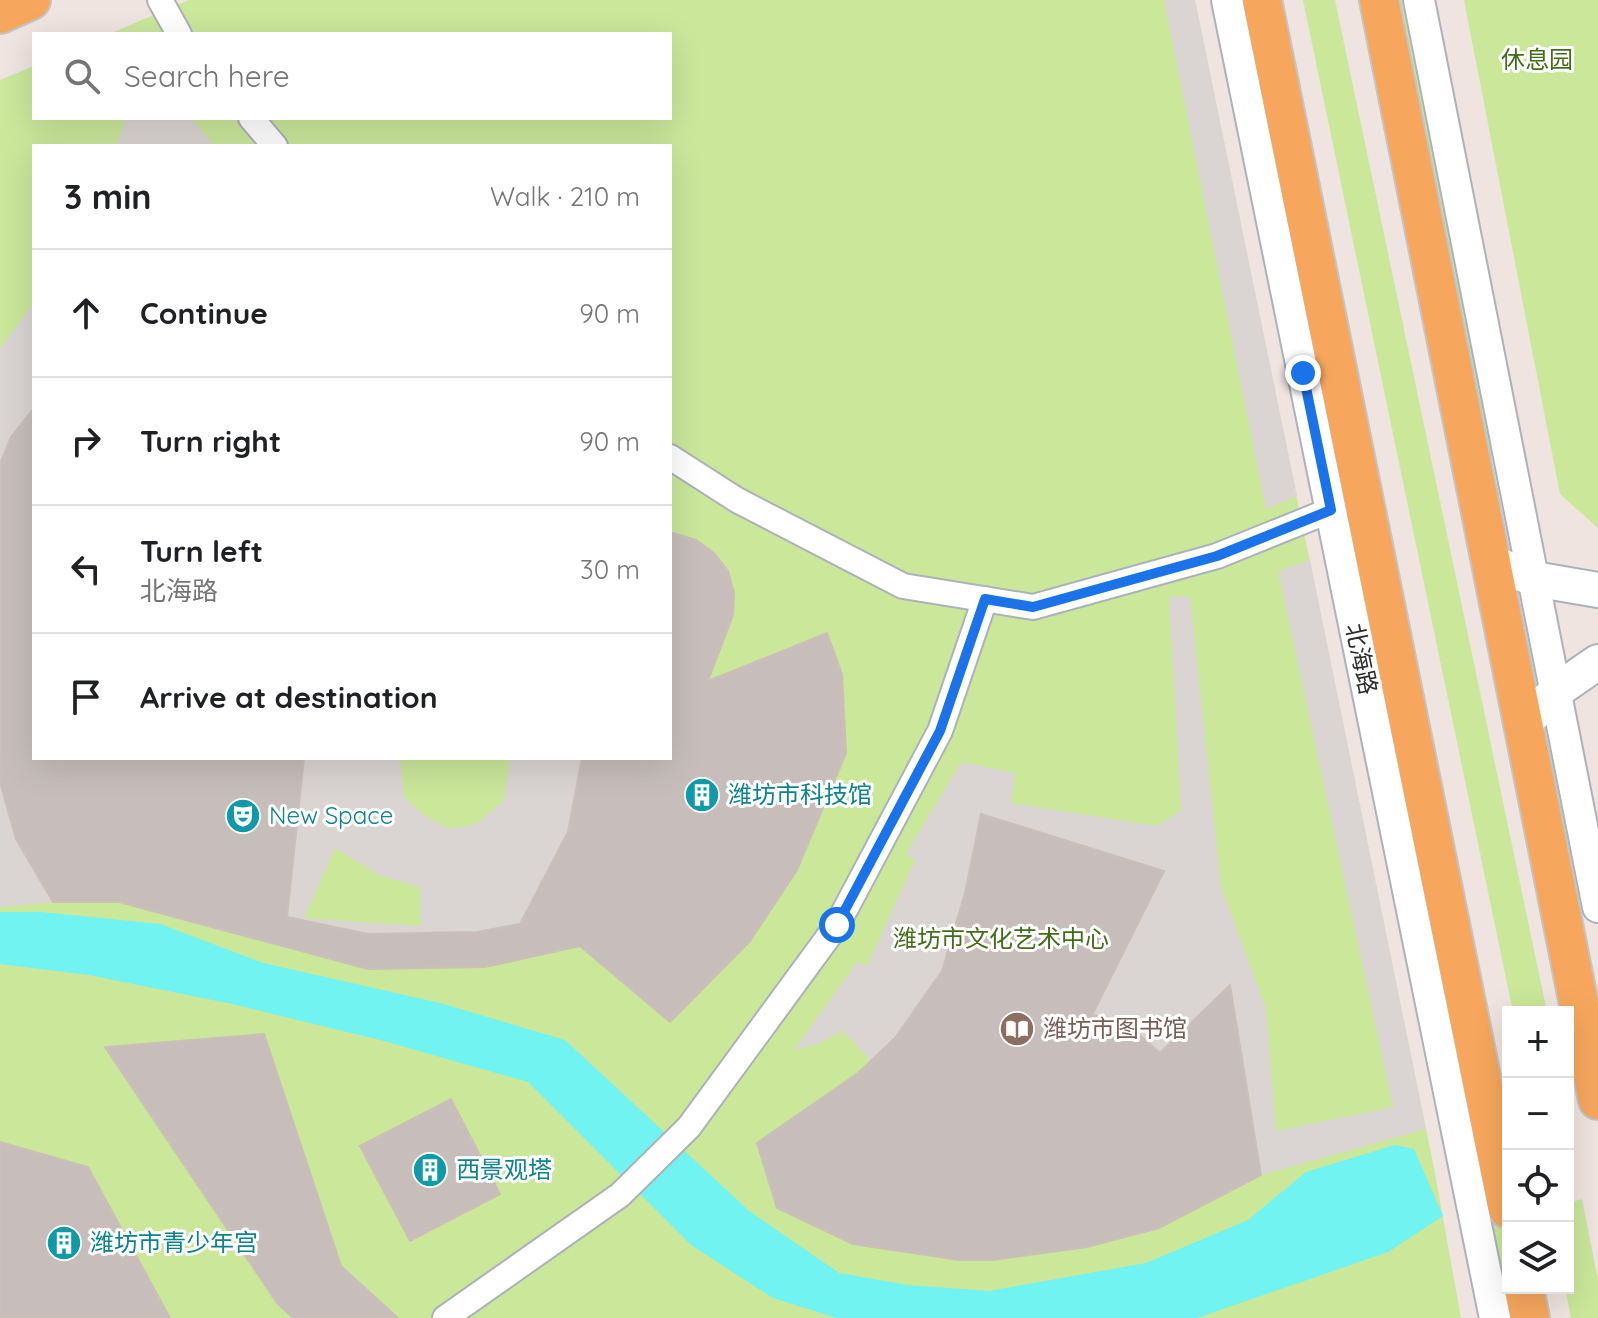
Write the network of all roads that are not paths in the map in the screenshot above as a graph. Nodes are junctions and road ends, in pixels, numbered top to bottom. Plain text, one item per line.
1 (31, 0) edge
2 (160, 0) edge
3 (1227, 0) edge
4 (1262, 0) edge
5 (1379, 0) edge
6 (1419, 0) edge
7 (0, 14) edge
8 (178, 32) edge
9 (253, 120) edge
10 (273, 144) edge
11 (1320, 369) junction
12 (672, 458) edge
13 (1331, 510) junction
14 (1491, 562) junction
15 (1534, 579) junction
16 (1598, 590) edge
17 (985, 599) junction
18 (1598, 662) edge
19 (1556, 691) junction
20 (1523, 725) junction
21 (1598, 907) edge
22 (1598, 1100) edge
23 (1502, 1182) edge
24 (1525, 1294) edge
25 (445, 1318) edge
26 (1495, 1318) edge
27 (1530, 1318) edge

1 - 7 main road
2 - 8 street
3 - 11 street, 北海路
4 - 11 main road, 北海路
5 - 14 main road
6 - 15 street
9 - 10 street
11 - 13 street, 北海路
11 - 23 main road, 北海路
12 - 17 street
13 - 17 street
13 - 26 street, 北海路
14 - 15 main road
14 - 20 main road
15 - 16 main road
15 - 19 street
17 - 25 street
18 - 19 main road
19 - 20 main road
19 - 21 street
20 - 22 main road
24 - 27 main road

